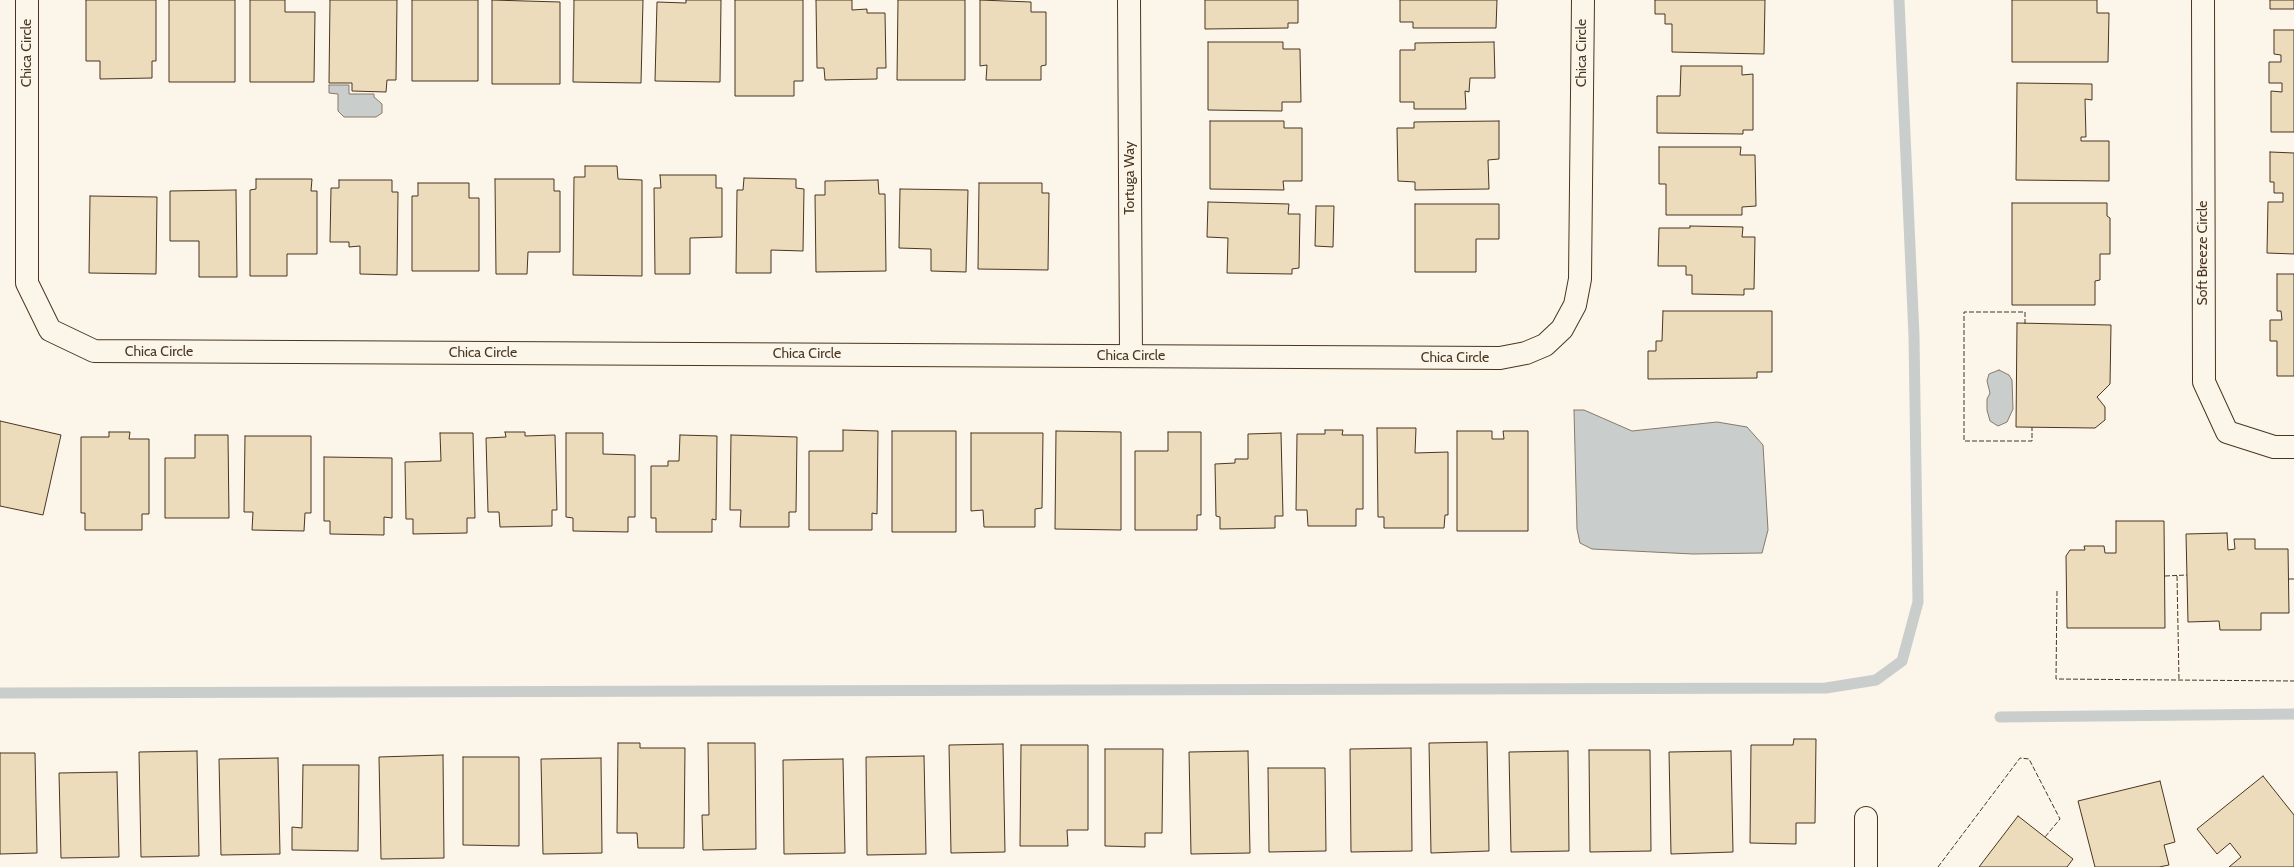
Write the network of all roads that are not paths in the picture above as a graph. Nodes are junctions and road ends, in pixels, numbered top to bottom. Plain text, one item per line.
1 (27, 0) edge
2 (1129, 0) edge
3 (1582, 0) edge
4 (2203, 0) edge
5 (1131, 356) junction
6 (2294, 447) edge
7 (1866, 818) dead end
8 (1866, 867) edge

1 - 5 street, Chica Circle
2 - 5 street, Tortuga Way
3 - 5 street, Chica Circle
4 - 6 street, Soft Breeze Circle
7 - 8 street

